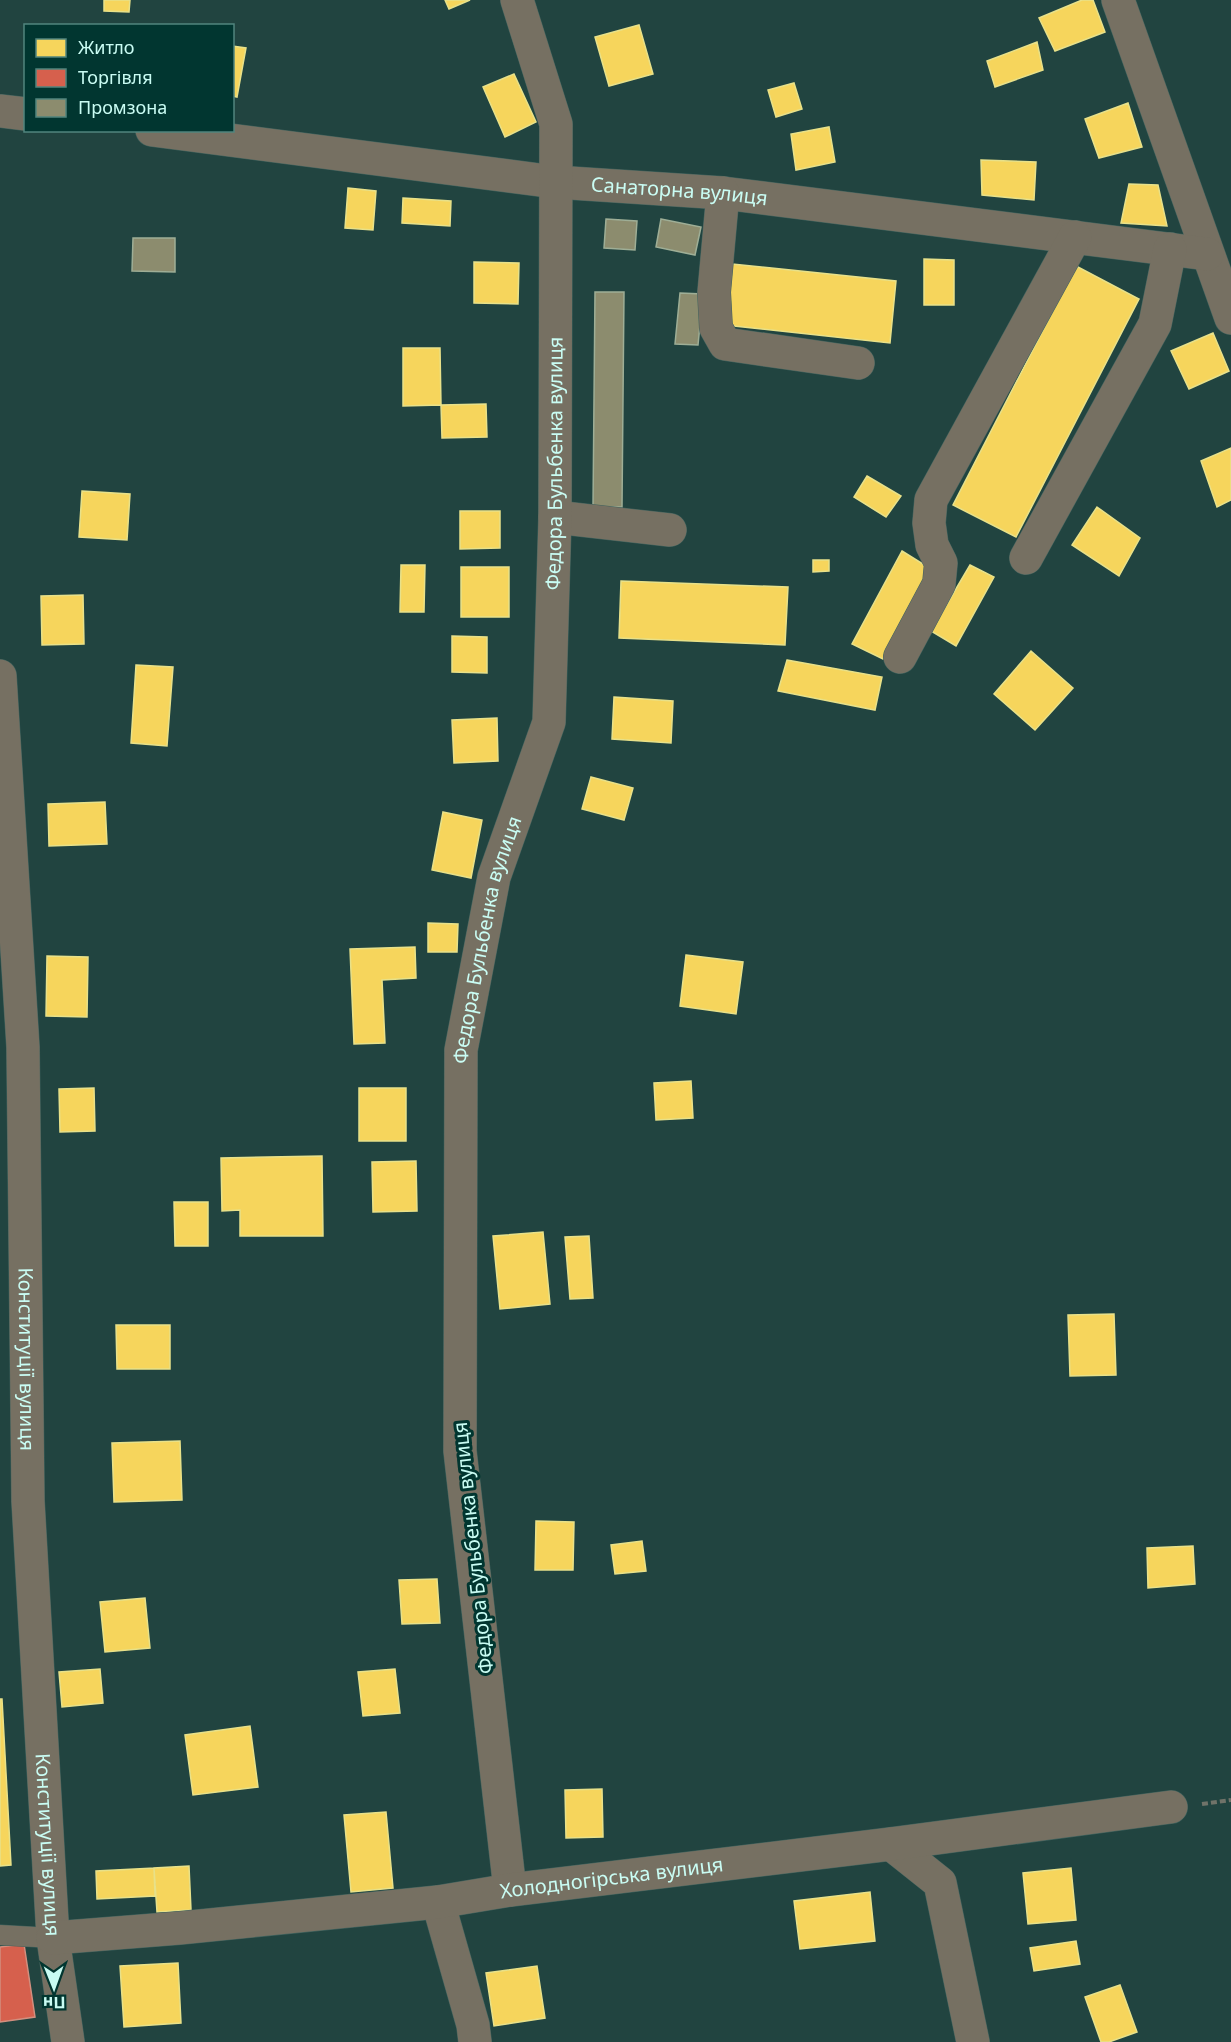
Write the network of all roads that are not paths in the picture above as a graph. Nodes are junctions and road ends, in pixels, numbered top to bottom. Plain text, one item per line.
1 (517, 0) edge
2 (1118, 0) edge
3 (0, 111) edge
4 (24, 114) edge
5 (168, 132) edge
6 (555, 182) junction
7 (723, 193) junction
8 (1075, 237) junction
9 (1170, 249) junction
10 (1208, 254) junction
11 (1231, 318) edge
12 (858, 363) dead end
13 (555, 517) junction
14 (670, 530) dead end
15 (1026, 558) dead end
16 (900, 657) dead end
17 (0, 676) edge
18 (1172, 1807) dead end
19 (891, 1844) junction
20 (510, 1890) junction
21 (438, 1902) junction
22 (0, 1935) edge
23 (53, 1938) junction
24 (68, 2042) edge
25 (475, 2042) edge
26 (973, 2042) edge

1 - 6 street, Федора Бульбенка вулиця
2 - 10 street
3 - 4 street
5 - 6 street, Санаторна вулиця
6 - 7 street, Санаторна вулиця
6 - 13 street, Федора Бульбенка вулиця
7 - 8 street, Санаторна вулиця
7 - 12 street
8 - 9 street, Санаторна вулиця
8 - 16 street
9 - 10 street, Санаторна вулиця
9 - 15 street
10 - 11 street
13 - 14 street
13 - 20 street, Федора Бульбенка вулиця
17 - 23 street, Конституції вулиця
18 - 19 street, Холодногірська вулиця
19 - 20 street, Холодногірська вулиця
19 - 26 street
20 - 21 street, Холодногірська вулиця
21 - 23 street, Холодногірська вулиця
21 - 25 street
22 - 23 lane
23 - 24 street, Конституції вулиця

